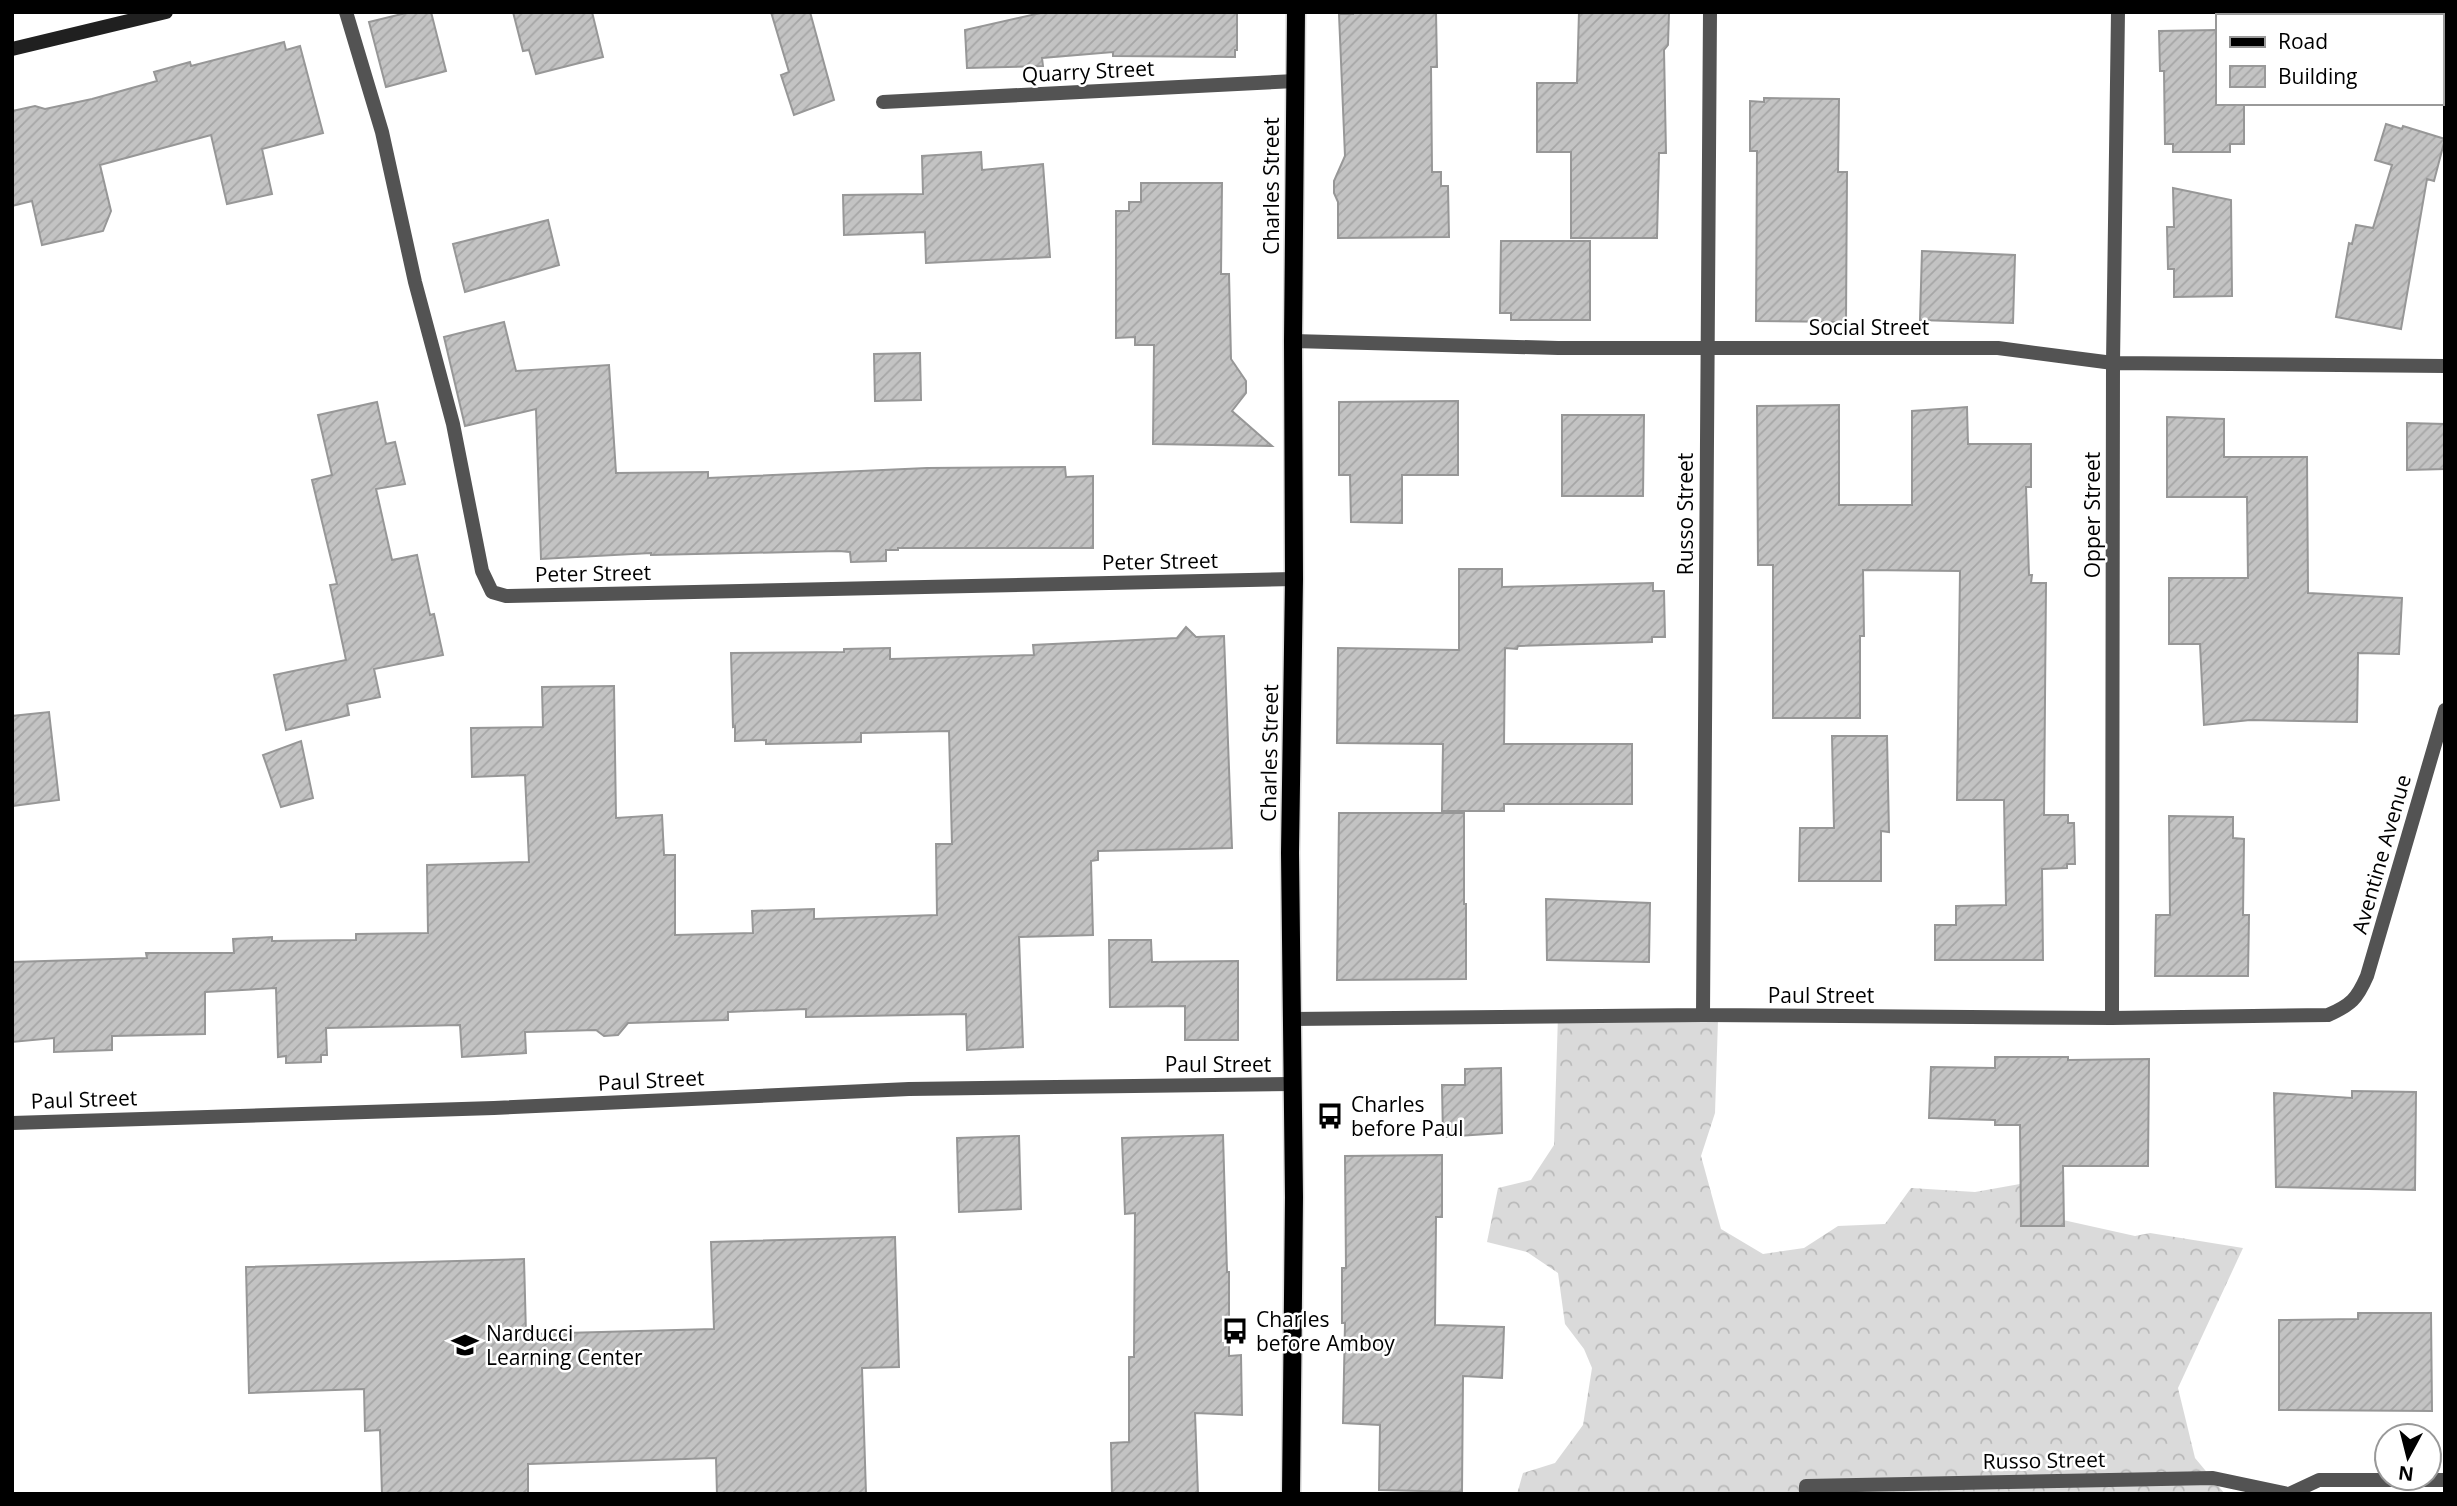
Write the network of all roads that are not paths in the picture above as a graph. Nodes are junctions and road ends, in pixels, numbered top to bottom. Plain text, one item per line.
1 (166, 12) edge
2 (346, 12) edge
3 (1296, 12) edge
4 (1710, 12) edge
5 (2118, 12) edge
6 (12, 49) edge
7 (1295, 81) junction
8 (883, 102) dead end
9 (1293, 341) junction
10 (1707, 349) junction
11 (2113, 363) junction
12 (2445, 366) edge
13 (1294, 579) junction
14 (2445, 710) edge
15 (2349, 1006) joint
16 (1703, 1016) junction
17 (2112, 1018) junction
18 (1291, 1019) junction
19 (1291, 1084) junction
20 (12, 1123) edge
21 (2445, 1480) edge
22 (1291, 1494) edge
23 (1806, 1494) edge
24 (2288, 1494) edge

1 - 6 street
2 - 13 street, Peter Street
3 - 7 main road, Charles Street
4 - 10 street, Russo Street
5 - 11 street, Opper Street
7 - 8 street, Quarry Street
7 - 9 main road, Charles Street
9 - 10 street, Social Street
9 - 13 main road, Charles Street
10 - 11 street, Social Street
10 - 16 street, Russo Street
11 - 12 street, Social Street
11 - 17 street, Opper Street
13 - 18 main road, Charles Street
14 - 15 street, Aventine Avenue
15 - 17 street, Paul Street
16 - 17 street, Paul Street
16 - 18 street, Paul Street
18 - 19 main road, Charles Street
19 - 20 street, Paul Street
19 - 22 main road, Charles Street
21 - 24 street
23 - 24 street, Russo Street

